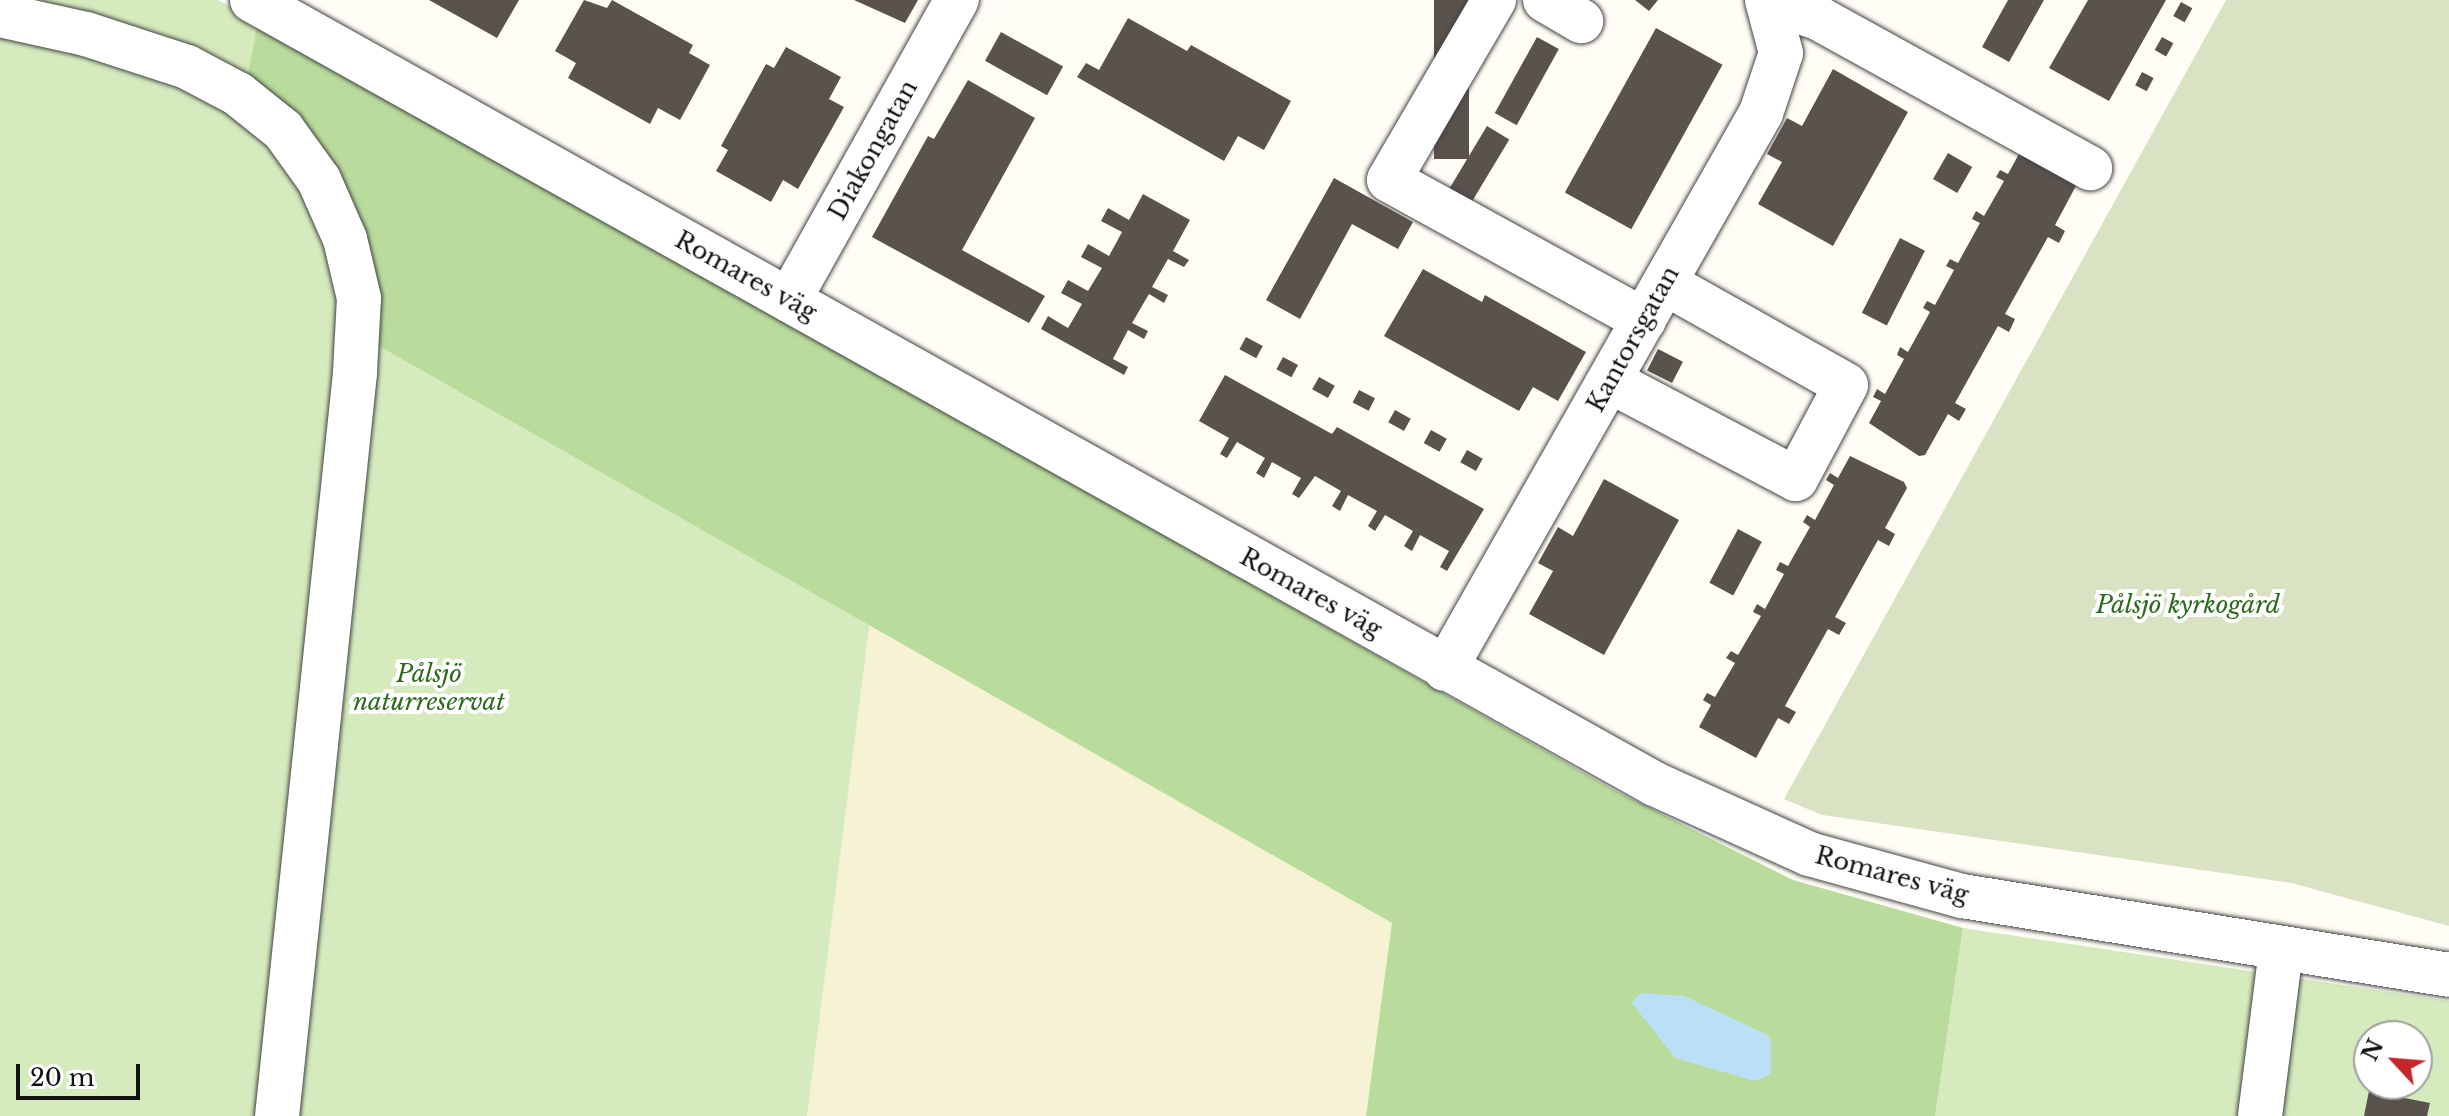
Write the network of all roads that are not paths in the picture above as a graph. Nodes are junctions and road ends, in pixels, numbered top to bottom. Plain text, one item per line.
1 (252, 0) edge
2 (957, 0) edge
3 (1494, 0) edge
4 (1769, 7) edge
5 (0, 15) edge
6 (2090, 168) dead end
7 (789, 300) junction
8 (1654, 302) junction
9 (1610, 381) junction
10 (1445, 669) junction
11 (2281, 950) junction
12 (2449, 975) edge
13 (277, 1116) edge
14 (2260, 1116) edge

1 - 7 street, Romares väg
2 - 7 street, Diakongatan
3 - 8 street
4 - 6 street
4 - 8 street, Kantorsgatan
5 - 13 street
7 - 10 street, Romares väg
8 - 9 street, Kantorsgatan
8 - 9 street
9 - 10 street, Kantorsgatan
10 - 11 street, Romares väg
11 - 12 street, Romares väg
11 - 14 street

